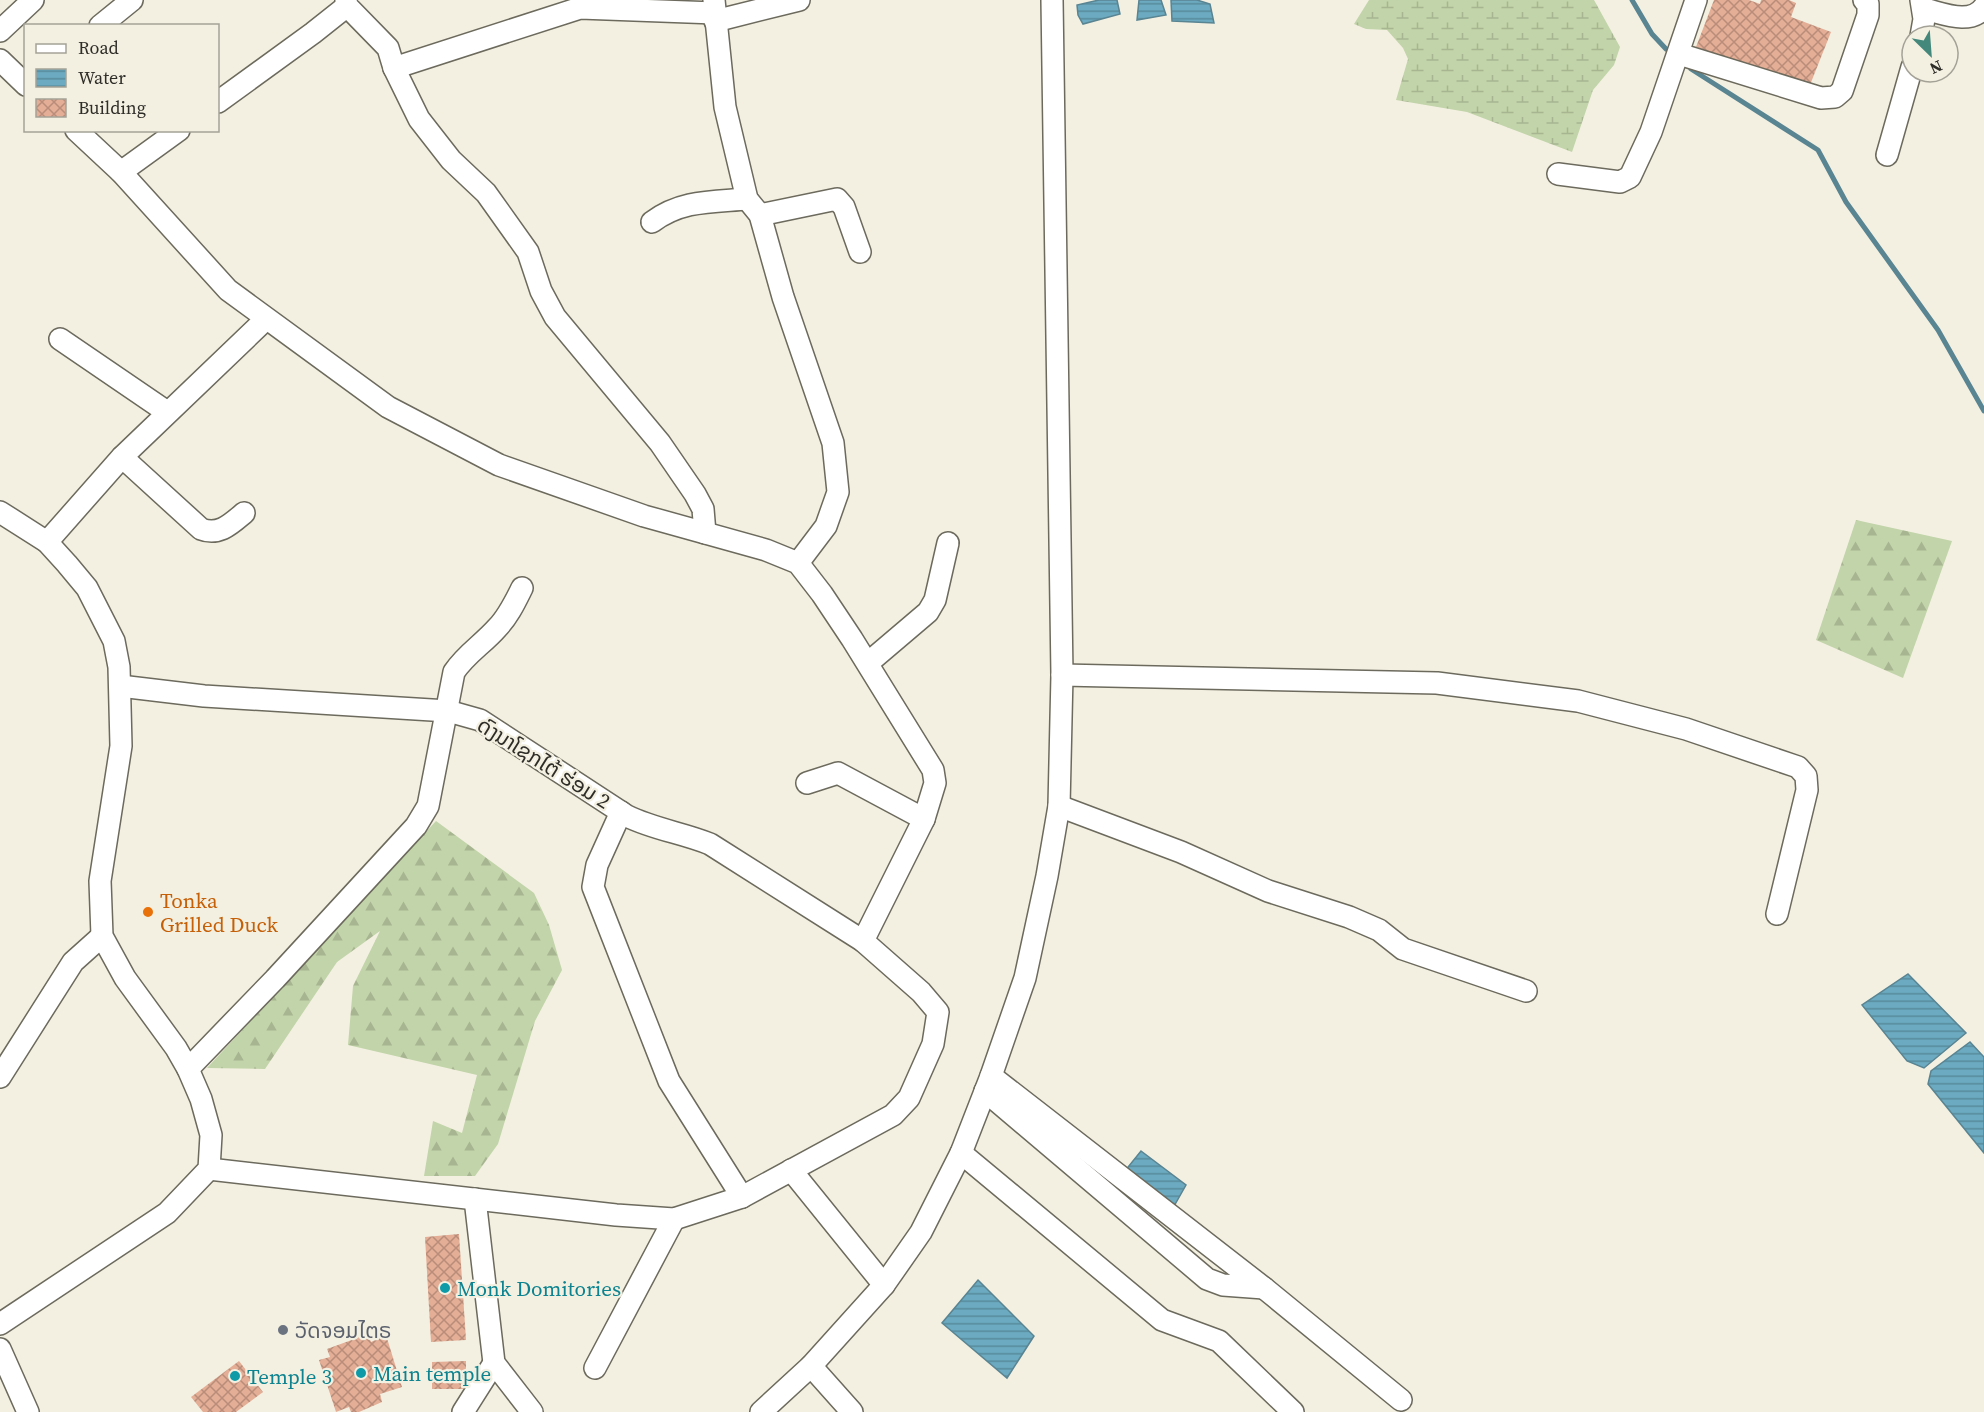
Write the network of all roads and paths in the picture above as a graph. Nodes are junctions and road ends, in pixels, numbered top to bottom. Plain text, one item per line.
1 (33, 0) edge
2 (132, 0) edge
3 (799, 0) edge
4 (1052, 0) edge
5 (1696, 0) edge
6 (1864, 0) edge
7 (346, 3) edge
8 (1922, 4) edge
9 (1984, 7) edge
10 (715, 11) edge
11 (102, 24) edge
12 (1923, 24) edge
13 (0, 31) edge
14 (1678, 54) junction
15 (0, 60) edge
16 (394, 68) junction
17 (24, 83) edge
18 (1907, 84) edge
19 (219, 101) edge
20 (78, 132) edge
21 (176, 132) edge
22 (1887, 155) dead end
23 (121, 171) junction
24 (1558, 174) dead end
25 (754, 207) junction
26 (652, 222) dead end
27 (860, 252) dead end
28 (266, 319) junction
29 (60, 339) dead end
30 (167, 412) junction
31 (122, 457) junction
32 (0, 512) edge
33 (244, 513) dead end
34 (705, 533) junction
35 (47, 542) junction
36 (948, 543) dead end
37 (798, 563) junction
38 (522, 588) dead end
39 (868, 663) junction
40 (1062, 675) junction
41 (120, 686) junction
42 (448, 711) junction
43 (807, 783) dead end
44 (1059, 806) junction
45 (621, 812) junction
46 (924, 819) junction
47 (1778, 914) dead end
48 (102, 936) junction
49 (863, 941) junction
50 (1526, 991) dead end
51 (188, 1069) junction
52 (0, 1077) edge
53 (988, 1084) junction
54 (961, 1153) junction
55 (209, 1169) junction
56 (791, 1170) junction
57 (742, 1197) junction
58 (475, 1199) junction
59 (674, 1219) junction
60 (884, 1285) junction
61 (1264, 1288) junction
62 (0, 1324) edge
63 (0, 1349) edge
64 (494, 1363) junction
65 (811, 1366) junction
66 (595, 1368) dead end
67 (1401, 1400) dead end
68 (28, 1412) edge
69 (463, 1412) edge
70 (532, 1412) edge
71 (761, 1412) edge
72 (852, 1412) edge
73 (1293, 1412) edge

1 - 13 street
2 - 11 street
3 - 10 street
4 - 40 street
5 - 14 street
6 - 14 street
7 - 16 street
7 - 19 street
8 - 9 street
8 - 12 street
10 - 16 street
10 - 25 street
14 - 24 street
15 - 17 street
16 - 34 street
18 - 22 street
20 - 23 street
21 - 23 street
23 - 28 street
25 - 26 street
25 - 27 street
25 - 37 street
28 - 30 street
28 - 34 street
29 - 30 street
30 - 31 street
31 - 33 street
31 - 35 street
32 - 35 street
34 - 37 street
35 - 41 street
36 - 39 street
37 - 39 street
38 - 42 street
39 - 46 street
40 - 44 street
40 - 47 street
41 - 42 street, ດົງນາໂຊກໄຕ້ ຮ່ອມ 2
41 - 48 street
42 - 45 street, ດົງນາໂຊກໄຕ້ ຮ່ອມ 2
42 - 51 street
43 - 46 street
44 - 50 street
44 - 53 street
45 - 49 street, ດົງນາໂຊກໄຕ້ ຮ່ອມ 2
45 - 57 street
46 - 49 street
48 - 51 street
48 - 52 street
49 - 56 street, ດົງນາໂຊກໄຕ້ ຮ່ອມ 2
51 - 55 street
53 - 54 street
53 - 61 street
53 - 61 street
54 - 60 street
54 - 73 street
55 - 58 street
55 - 62 street
56 - 57 street
56 - 60 street
57 - 59 street
58 - 59 street
58 - 64 street
59 - 66 street
60 - 65 street
61 - 67 street
63 - 68 street
64 - 69 street
64 - 70 street
65 - 71 street
65 - 72 street

